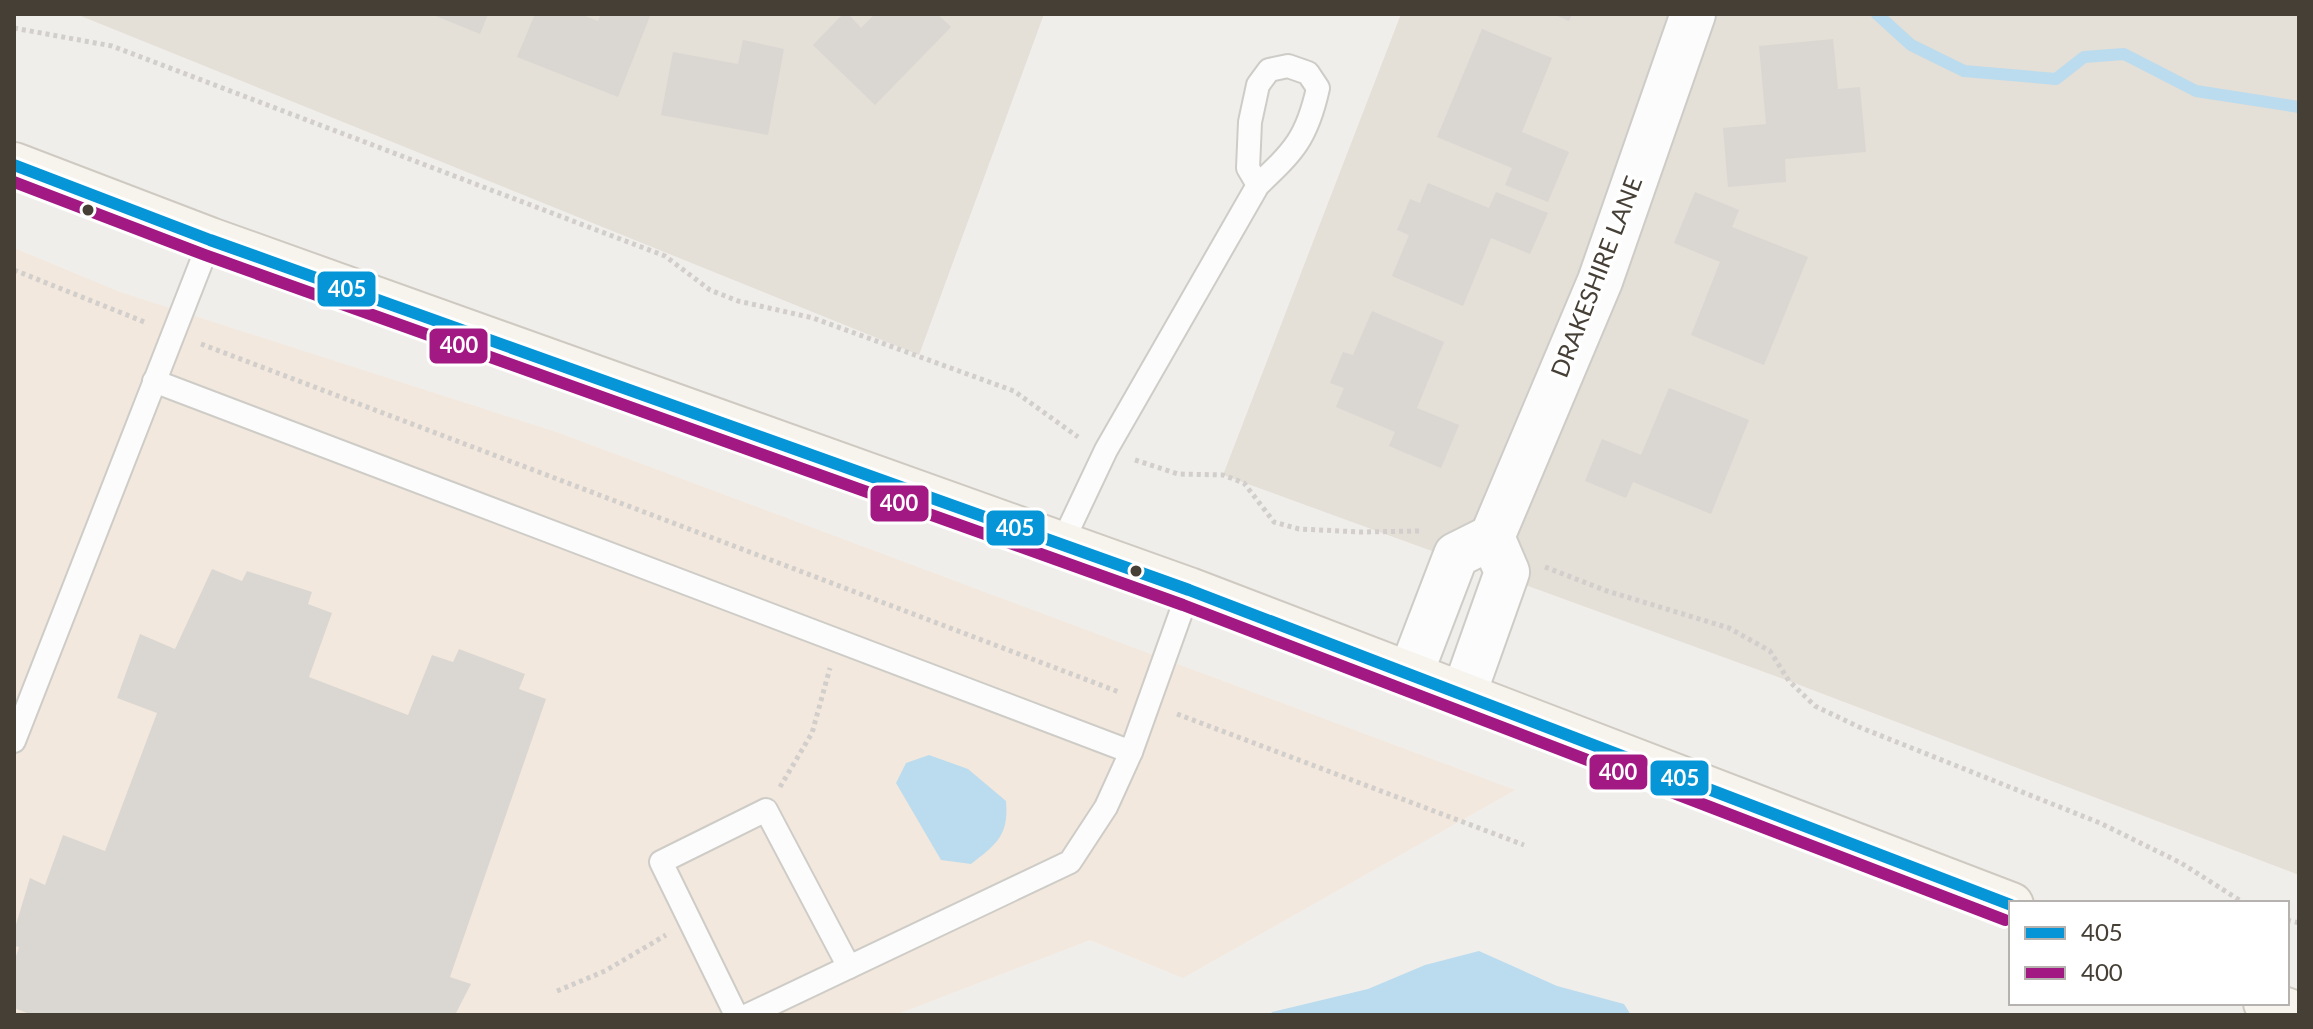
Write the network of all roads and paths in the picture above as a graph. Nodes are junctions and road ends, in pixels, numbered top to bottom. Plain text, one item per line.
1 (1693, 14) edge
2 (14, 28) edge
3 (14, 165) edge
4 (1258, 185) junction
5 (210, 240) junction
6 (14, 270) edge
7 (173, 333) junction
8 (154, 381) junction
9 (1106, 450) junction
10 (1434, 531) dead end
11 (1492, 537) junction
12 (1062, 543) junction
13 (1539, 565) dead end
14 (1189, 590) junction
15 (842, 642) junction
16 (1410, 675) junction
17 (1463, 696) junction
18 (1150, 704) junction
19 (14, 741) edge
20 (1131, 752) junction
21 (766, 810) junction
22 (1524, 845) dead end
23 (2241, 901) edge
24 (2009, 904) edge
25 (689, 919) junction
26 (849, 967) junction
27 (557, 991) dead end
28 (2272, 1005) edge
29 (736, 1015) edge
30 (748, 1015) edge
31 (2299, 1015) edge

1 - 11 street, DRAKESHIRE LANE
2 - 9 path
3 - 5 main road
4 - 4 lane
4 - 9 lane
5 - 7 lane
5 - 12 main road
6 - 7 path
7 - 8 lane
7 - 18 path
8 - 15 lane
8 - 19 lane
9 - 10 path
9 - 12 lane
11 - 16 street
11 - 17 street
12 - 14 main road
13 - 23 path
14 - 16 main road
14 - 18 lane
15 - 20 lane
15 - 21 path
16 - 17 main road
17 - 24 main road
18 - 20 lane
18 - 22 path
20 - 26 lane
21 - 25 lane
21 - 26 lane
25 - 27 path
25 - 29 lane
26 - 30 lane
28 - 31 main road

